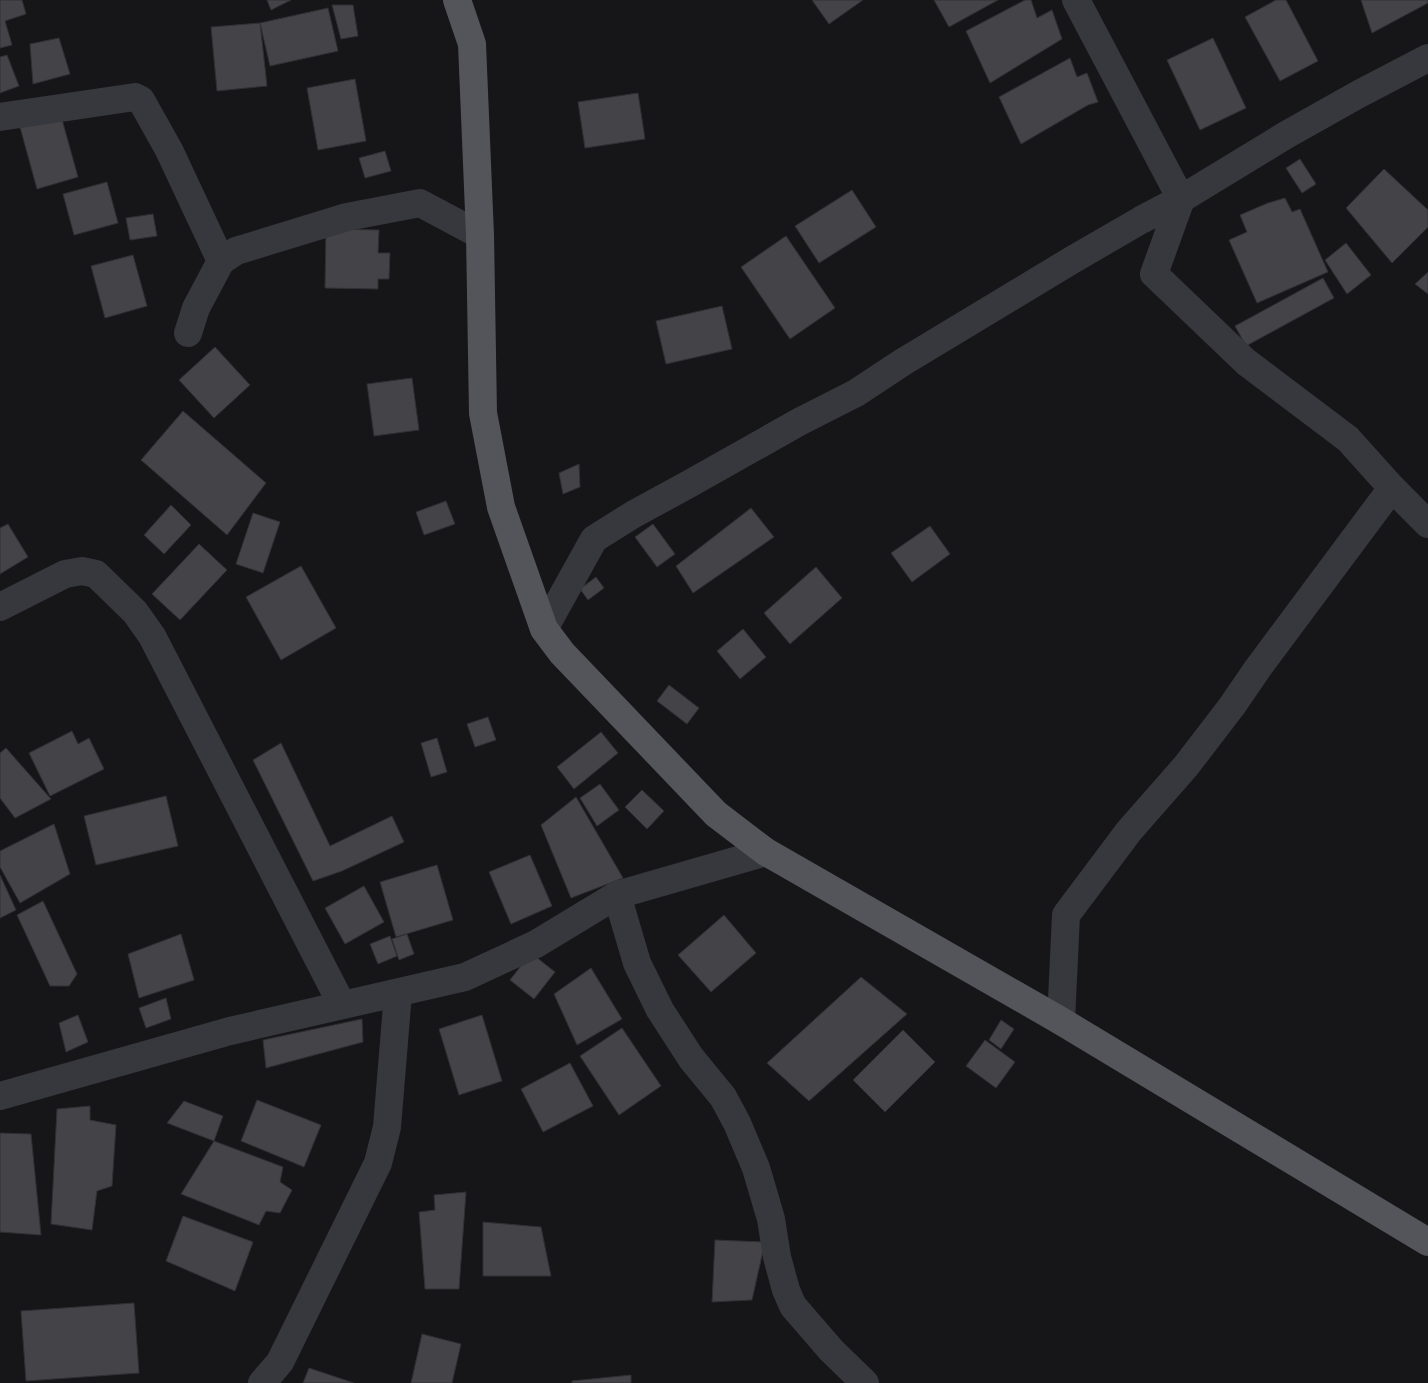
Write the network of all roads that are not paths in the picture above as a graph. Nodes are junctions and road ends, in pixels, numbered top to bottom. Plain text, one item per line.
1 (457, 0) edge
2 (1076, 0) edge
3 (1428, 58) edge
4 (0, 118) edge
5 (1181, 199) junction
6 (480, 234) junction
7 (221, 261) junction
8 (188, 333) dead end
9 (1392, 488) junction
10 (1428, 524) edge
11 (0, 606) edge
12 (544, 629) junction
13 (766, 852) junction
14 (617, 895) junction
15 (398, 993) junction
16 (342, 1005) junction
17 (1061, 1021) junction
18 (0, 1096) edge
19 (1428, 1242) edge
20 (262, 1383) edge
21 (865, 1383) edge

1 - 6 main road
2 - 5 street
3 - 5 street
4 - 7 street
5 - 9 street
5 - 12 street
6 - 7 street
6 - 12 main road
7 - 8 street
9 - 10 street
9 - 17 street
11 - 16 street
12 - 13 main road
13 - 14 street
13 - 17 main road
14 - 15 street
14 - 21 street
15 - 16 street
15 - 20 street
16 - 18 street
17 - 19 main road

